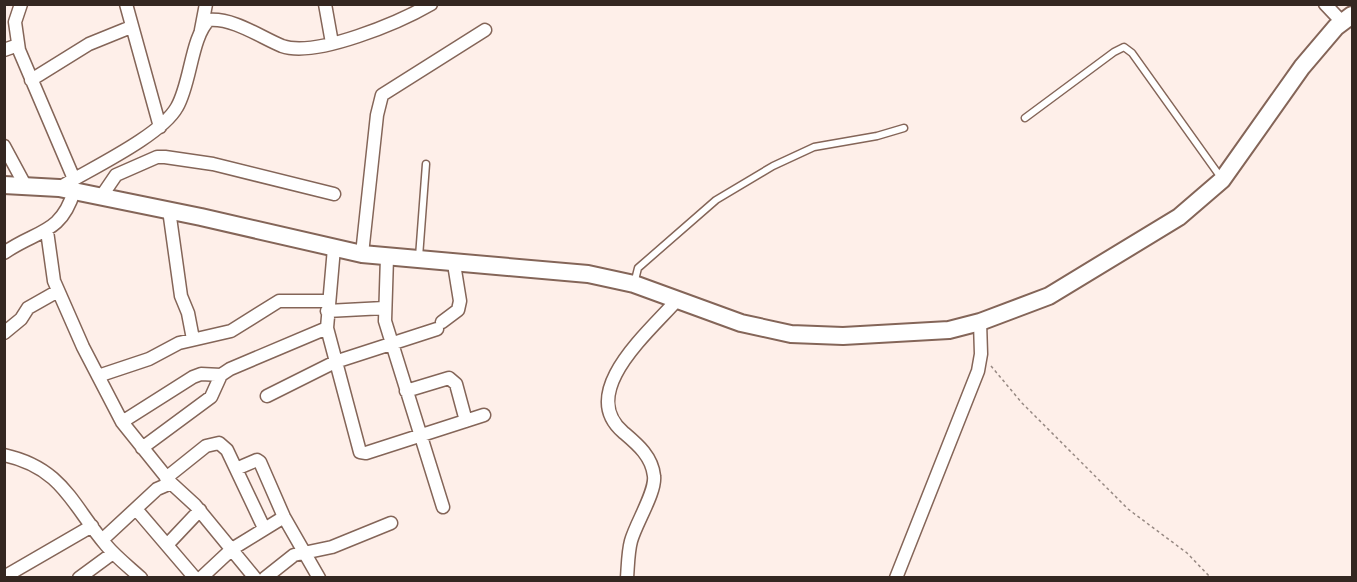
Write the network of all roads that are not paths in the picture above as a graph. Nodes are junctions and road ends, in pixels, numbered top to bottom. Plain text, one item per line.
1 (21, 4) edge
2 (126, 4) edge
3 (206, 4) edge
4 (325, 4) edge
5 (430, 4) edge
6 (1325, 4) edge
7 (1347, 19) edge
8 (131, 27) junction
9 (485, 30) dead end
10 (200, 31) junction
11 (332, 43) junction
12 (18, 45) junction
13 (4, 50) edge
14 (32, 80) junction
15 (1025, 118) dead end
16 (160, 127) junction
17 (904, 128) dead end
18 (4, 146) edge
19 (426, 164) dead end
20 (1222, 180) junction
21 (4, 185) edge
22 (25, 185) junction
23 (69, 186) junction
24 (334, 194) dead end
25 (101, 197) junction
26 (169, 210) junction
27 (47, 231) junction
28 (333, 248) junction
29 (4, 254) edge
30 (362, 254) junction
31 (387, 257) junction
32 (419, 261) junction
33 (454, 264) junction
34 (634, 284) junction
35 (58, 291) junction
36 (677, 300) junction
37 (328, 306) junction
38 (384, 308) junction
39 (980, 322) junction
40 (327, 328) junction
41 (4, 333) edge
42 (193, 339) junction
43 (391, 344) junction
44 (335, 362) junction
45 (221, 375) junction
46 (98, 376) junction
47 (406, 391) junction
48 (267, 396) dead end
49 (484, 415) dead end
50 (466, 421) junction
51 (122, 422) junction
52 (420, 436) junction
53 (142, 448) junction
54 (4, 455) edge
55 (236, 469) junction
56 (169, 480) junction
57 (443, 507) dead end
58 (135, 509) junction
59 (200, 510) junction
60 (284, 517) junction
61 (391, 523) dead end
62 (92, 526) junction
63 (264, 528) junction
64 (102, 540) junction
65 (167, 545) junction
66 (232, 549) junction
67 (303, 552) junction
68 (113, 553) junction
69 (4, 577) edge
70 (78, 578) edge
71 (141, 578) edge
72 (195, 578) edge
73 (201, 578) edge
74 (255, 578) edge
75 (265, 578) edge
76 (319, 578) edge
77 (627, 578) edge
78 (896, 578) edge

1 - 12 street
2 - 8 street
3 - 10 street
4 - 11 street
5 - 11 street
6 - 7 street
7 - 20 street
8 - 14 street
8 - 16 street
9 - 30 street
10 - 11 street
10 - 16 street
12 - 13 street
12 - 14 street
14 - 23 street
15 - 20 lane
16 - 23 street
17 - 34 lane
18 - 22 street
19 - 32 lane
20 - 39 street
21 - 22 street
22 - 23 street
23 - 25 street
23 - 27 street
24 - 25 street
25 - 26 street
26 - 28 street
26 - 42 street
27 - 29 street
27 - 35 street
28 - 30 street
28 - 37 street
30 - 31 street
31 - 32 street
31 - 38 street
32 - 33 street
33 - 34 street
33 - 43 street
34 - 36 street
35 - 41 street
35 - 46 street
36 - 39 street
36 - 77 street
37 - 38 street
37 - 40 street
37 - 42 street
38 - 43 street
39 - 78 street
40 - 44 street
40 - 45 street
42 - 46 street
43 - 44 street
43 - 47 street
44 - 48 street
44 - 52 street
45 - 51 street
45 - 53 street
46 - 51 street
47 - 50 street
47 - 52 street
49 - 50 street
50 - 52 street
51 - 53 street
52 - 57 street
53 - 56 street
54 - 62 street
55 - 56 street
55 - 60 street
55 - 63 street
56 - 58 street
56 - 59 street
58 - 64 street
58 - 65 street
59 - 65 street
59 - 66 street
60 - 63 street
60 - 67 street
61 - 67 street
62 - 64 street
62 - 69 street
63 - 66 street
64 - 68 street
65 - 72 street
66 - 73 street
66 - 74 street
67 - 75 street
67 - 76 street
68 - 70 street
68 - 71 street

